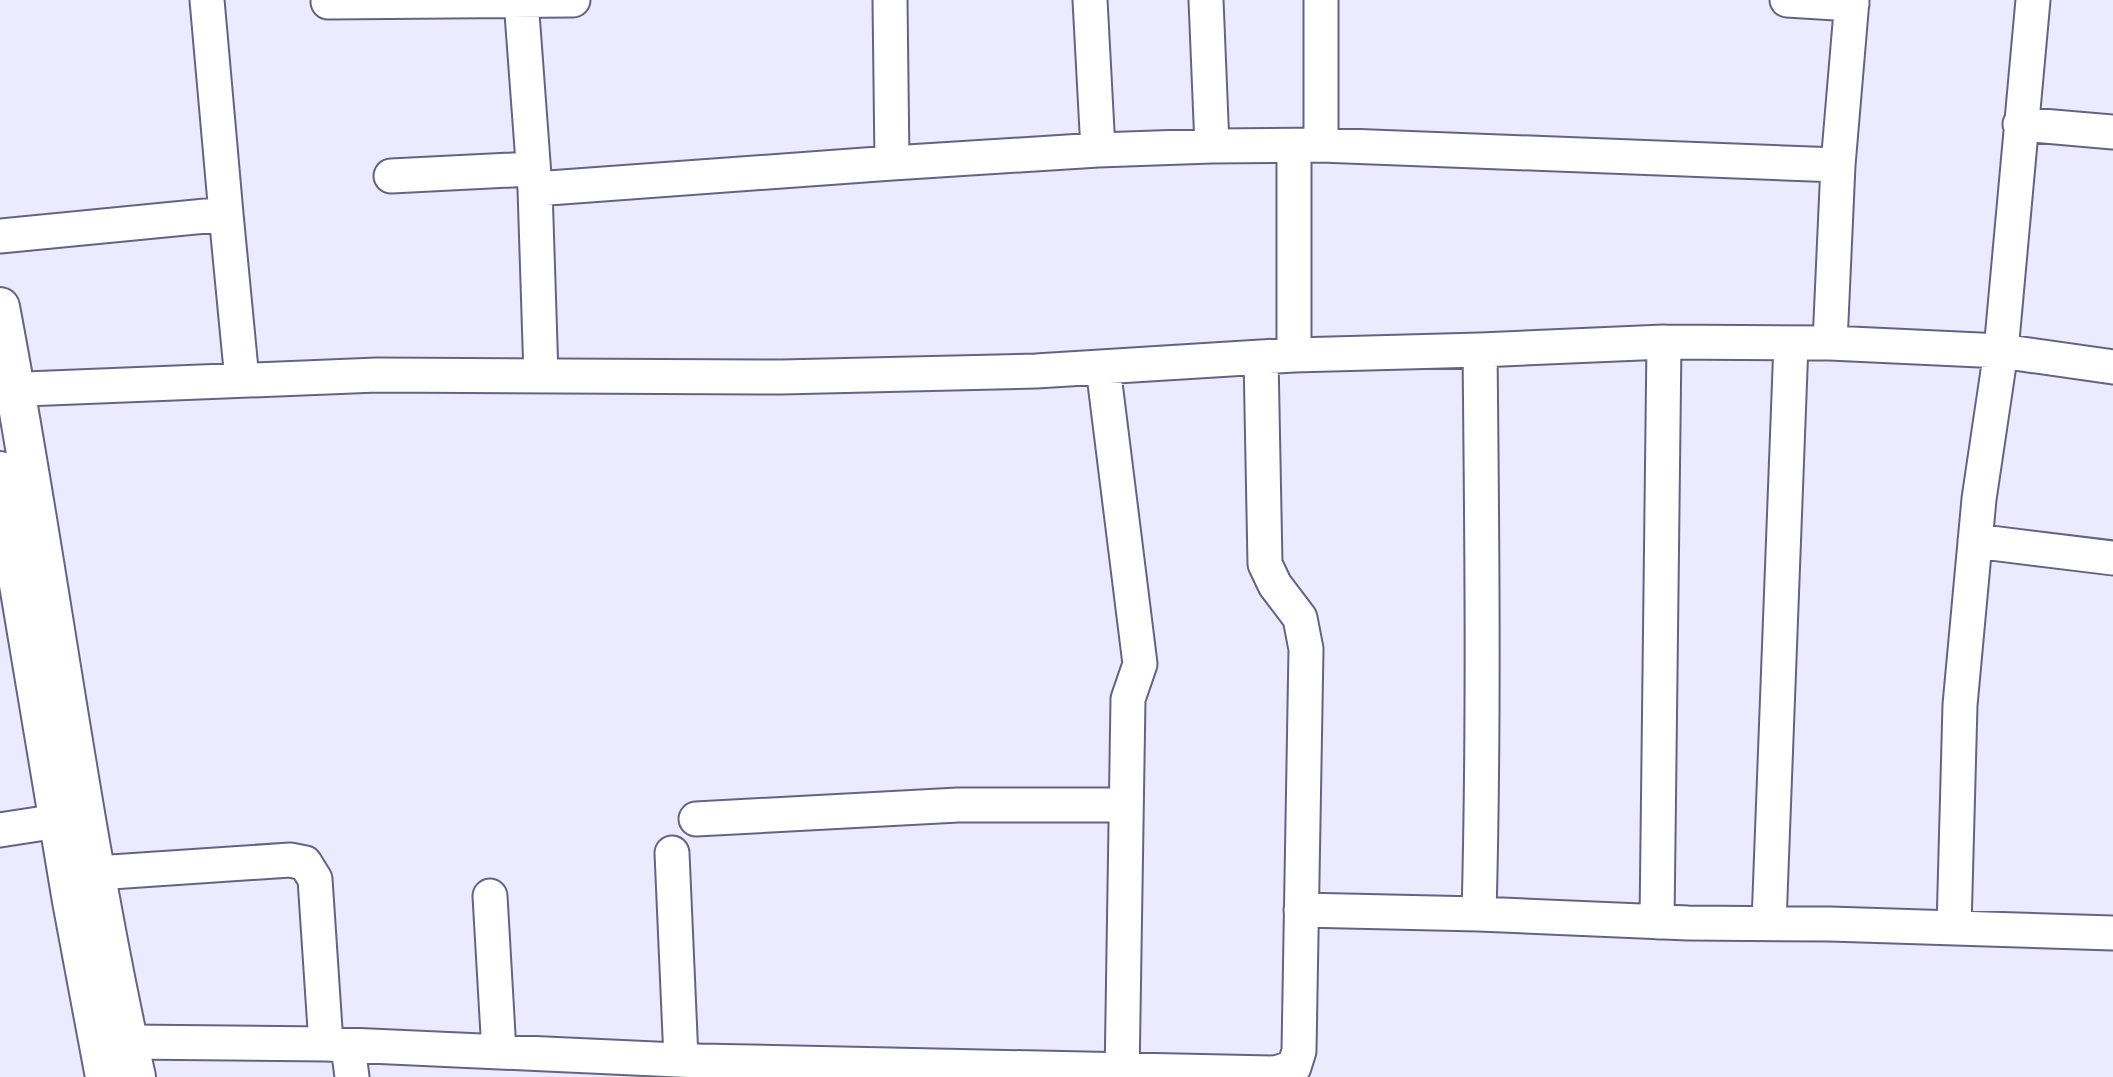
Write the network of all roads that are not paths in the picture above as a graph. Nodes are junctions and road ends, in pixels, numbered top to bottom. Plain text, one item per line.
1 (207, 0) edge
2 (573, 0) edge
3 (890, 0) edge
4 (1090, 0) edge
5 (1206, 0) edge
6 (1321, 0) edge
7 (1787, 0) edge
8 (2033, 0) edge
9 (521, 1) edge
10 (328, 2) dead end
11 (1852, 2) edge
12 (2020, 124) junction
13 (2113, 132) edge
14 (1212, 146) junction
15 (1308, 146) junction
16 (1098, 150) junction
17 (892, 163) junction
18 (1838, 165) junction
19 (391, 176) dead end
20 (533, 179) junction
21 (226, 214) junction
22 (0, 236) edge
23 (0, 307) edge
24 (1664, 342) junction
25 (1791, 343) junction
26 (1830, 343) junction
27 (1480, 350) junction
28 (2001, 351) junction
29 (1278, 356) junction
30 (1103, 367) junction
31 (2113, 367) edge
32 (541, 376) junction
33 (242, 380) junction
34 (8, 389) edge
35 (0, 476) edge
36 (1975, 541) junction
37 (2113, 558) edge
38 (1126, 805) junction
39 (696, 819) dead end
40 (58, 821) junction
41 (0, 830) edge
42 (672, 853) dead end
43 (96, 873) junction
44 (490, 896) dead end
45 (1301, 910) junction
46 (1479, 914) junction
47 (1657, 922) junction
48 (1769, 923) junction
49 (1954, 928) junction
50 (2113, 933) edge
51 (499, 1052) junction
52 (342, 1056) edge
53 (132, 1059) edge
54 (693, 1066) edge
55 (1122, 1074) edge
56 (104, 1077) edge

1 - 21 street
2 - 9 street
3 - 17 street
4 - 16 street
5 - 14 street
6 - 15 street
7 - 11 street
8 - 12 street
9 - 10 street
9 - 20 street
11 - 18 street
12 - 13 street
12 - 28 street
14 - 15 street
14 - 16 street
15 - 18 street
15 - 29 street
16 - 17 street
17 - 20 street
18 - 26 street
19 - 20 street
20 - 32 street
21 - 22 street
21 - 33 street
23 - 34 street
24 - 25 street
24 - 27 street
24 - 47 street
25 - 26 street
25 - 48 street
26 - 28 street
27 - 29 street
27 - 46 street
28 - 31 street
28 - 36 street
29 - 30 street
29 - 45 street
30 - 32 street
30 - 38 street
32 - 33 street
33 - 34 street
34 - 43 street
35 - 40 street
36 - 37 street
36 - 49 street
38 - 39 street
38 - 55 street
40 - 41 street
40 - 56 street
42 - 54 street
43 - 52 street
43 - 53 street
44 - 51 street
45 - 46 street
45 - 55 street
46 - 47 street
47 - 48 street
48 - 49 street
49 - 50 street
51 - 52 street
51 - 54 street
52 - 53 street
54 - 55 street

